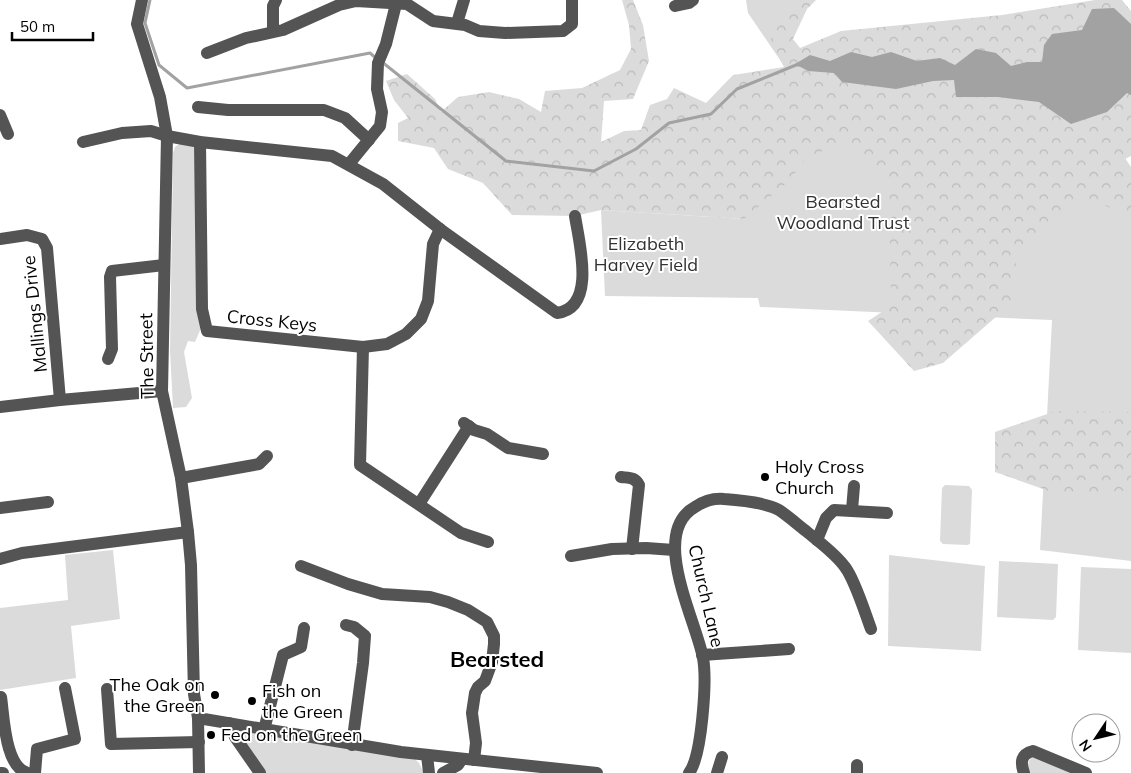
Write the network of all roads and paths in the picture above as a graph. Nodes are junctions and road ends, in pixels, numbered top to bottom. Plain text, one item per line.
1 (142, 0) edge
2 (276, 0) edge
3 (464, 0) edge
4 (572, 0) edge
5 (693, 0) edge
6 (342, 2) edge
7 (395, 2) edge
8 (675, 6) dead end
9 (457, 23) junction
10 (273, 31) junction
11 (207, 53) dead end
12 (198, 106) dead end
13 (0, 115) edge
14 (8, 134) dead end
15 (167, 136) junction
16 (369, 140) junction
17 (83, 142) dead end
18 (200, 142) junction
19 (348, 164) junction
20 (575, 216) dead end
21 (440, 229) junction
22 (0, 239) edge
23 (164, 265) junction
24 (363, 347) junction
25 (108, 360) dead end
26 (162, 391) junction
27 (60, 400) junction
28 (0, 407) edge
29 (543, 454) dead end
30 (268, 456) dead end
31 (181, 478) junction
32 (621, 478) dead end
33 (854, 486) dead end
34 (48, 502) dead end
35 (419, 504) junction
36 (0, 508) edge
37 (852, 510) junction
38 (887, 513) dead end
39 (188, 532) junction
40 (817, 540) junction
41 (488, 542) dead end
42 (632, 549) junction
43 (674, 550) junction
44 (572, 556) dead end
45 (0, 559) edge
46 (301, 566) dead end
47 (346, 625) dead end
48 (304, 628) dead end
49 (872, 629) dead end
50 (789, 650) dead end
51 (702, 655) junction
52 (65, 688) dead end
53 (107, 689) dead end
54 (1, 697) edge
55 (198, 718) junction
56 (229, 723) junction
57 (264, 730) junction
58 (199, 742) junction
59 (352, 745) junction
60 (427, 755) junction
61 (722, 757) dead end
62 (468, 760) junction
63 (26, 773) edge
64 (199, 773) edge
65 (260, 773) edge
66 (429, 773) edge
67 (443, 773) edge
68 (596, 773) edge
69 (689, 773) edge
70 (717, 773) edge
71 (1024, 773) edge
72 (1086, 773) edge

1 - 15 street, The Street
2 - 10 street
3 - 9 street
4 - 9 street
5 - 8 street
6 - 7 street
6 - 10 street
7 - 9 street
7 - 16 street
10 - 11 street
12 - 16 street
13 - 14 street
15 - 17 street
15 - 18 street
15 - 23 street, The Street
16 - 19 street
18 - 19 street
18 - 24 street, Cross Keys
19 - 21 street
20 - 21 street
21 - 24 street, Cross Keys
22 - 27 street, Mallings Drive
23 - 25 street
23 - 26 street, The Street
24 - 35 street
26 - 27 street
26 - 31 street, The Street
27 - 28 street
29 - 35 street
30 - 31 street
31 - 39 street, The Street
32 - 42 street
33 - 37 street
34 - 36 street
35 - 41 street
37 - 38 street
37 - 40 street
39 - 45 street
39 - 55 street, The Street
40 - 43 street, Church Lane
40 - 49 street, Church Lane
42 - 43 street
42 - 44 street
43 - 51 street, Church Lane
46 - 62 street
47 - 59 street
48 - 57 street
50 - 51 street
51 - 69 street, Church Lane
52 - 63 street
53 - 58 street
54 - 63 street
55 - 56 street
55 - 58 street, The Street
56 - 57 street
56 - 65 street
57 - 59 street
58 - 64 street, The Street
59 - 60 street
60 - 62 street
60 - 66 street
61 - 70 street
62 - 67 street
62 - 68 street
71 - 72 street

